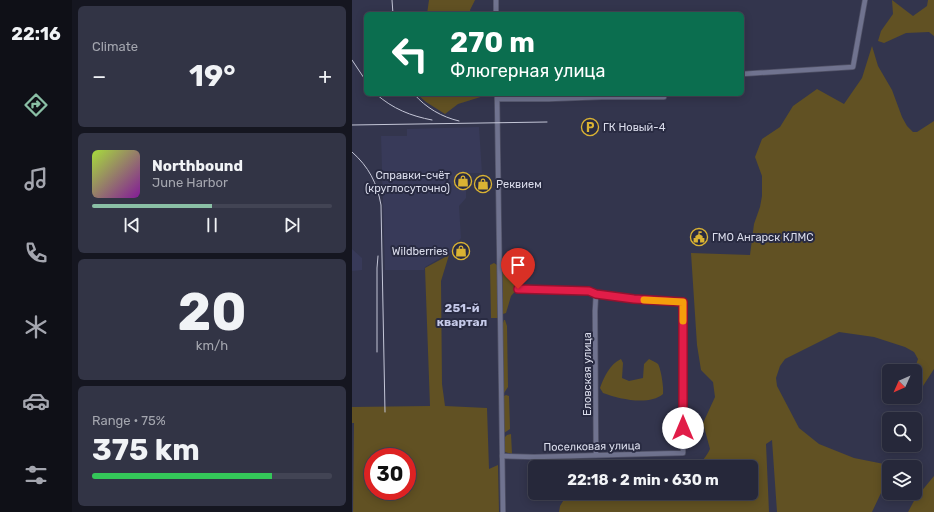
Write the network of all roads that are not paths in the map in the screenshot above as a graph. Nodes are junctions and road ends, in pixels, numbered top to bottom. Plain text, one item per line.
1 (496, 0) edge
2 (865, 0) edge
3 (496, 12) edge
4 (744, 74) edge
5 (497, 96) edge
6 (635, 96) edge
7 (518, 289) dead end
8 (596, 294) junction
9 (596, 455) junction
10 (502, 456) junction
11 (503, 512) edge

1 - 3 street
2 - 4 street
5 - 6 street
5 - 10 street
7 - 8 street
8 - 9 street, Еловская улица
8 - 9 street, Поселковая улица
9 - 10 street, Поселковая улица
10 - 11 street

